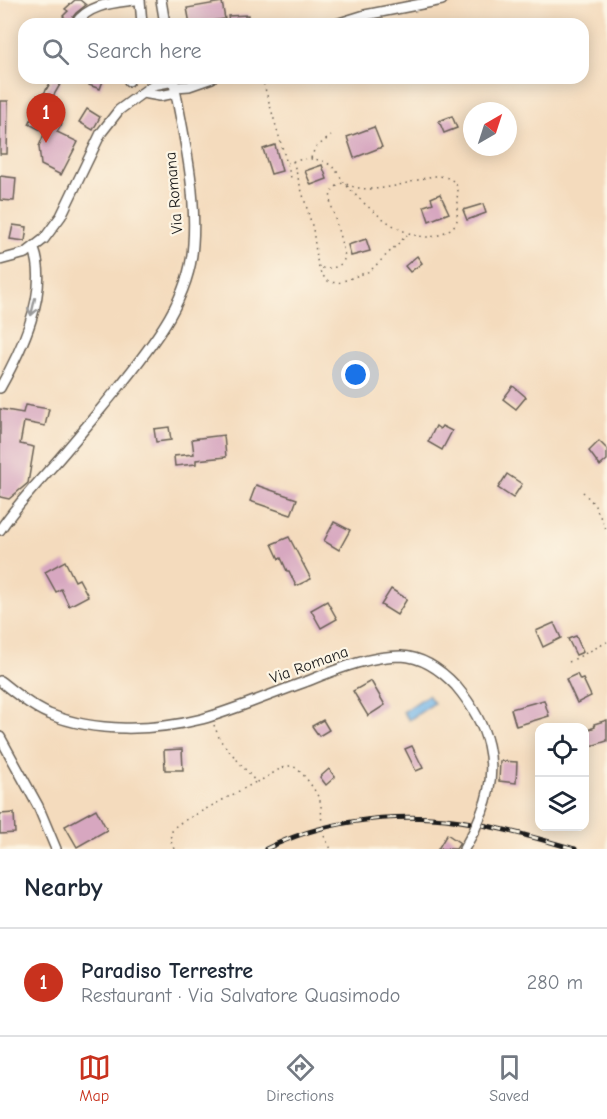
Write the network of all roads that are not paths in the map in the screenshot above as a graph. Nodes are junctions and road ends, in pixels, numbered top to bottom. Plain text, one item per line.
1 (135, 0) edge
2 (140, 0) edge
3 (161, 0) edge
4 (442, 0) edge
5 (80, 18) edge
6 (142, 18) edge
7 (164, 18) edge
8 (355, 18) edge
9 (195, 84) edge
10 (174, 85) edge
11 (143, 93) junction
12 (34, 249) junction
13 (0, 260) edge
14 (0, 388) edge
15 (0, 530) edge
16 (0, 681) edge
17 (0, 737) edge
18 (56, 849) edge
19 (464, 849) edge

1 - 5 street
2 - 6 street
3 - 7 street
4 - 8 street
9 - 10 street
10 - 11 street
10 - 11 street
10 - 15 street, Via Romana
11 - 12 street
12 - 13 street
12 -> 14 street
16 - 19 street, Via Romana, bridge
17 - 18 street

